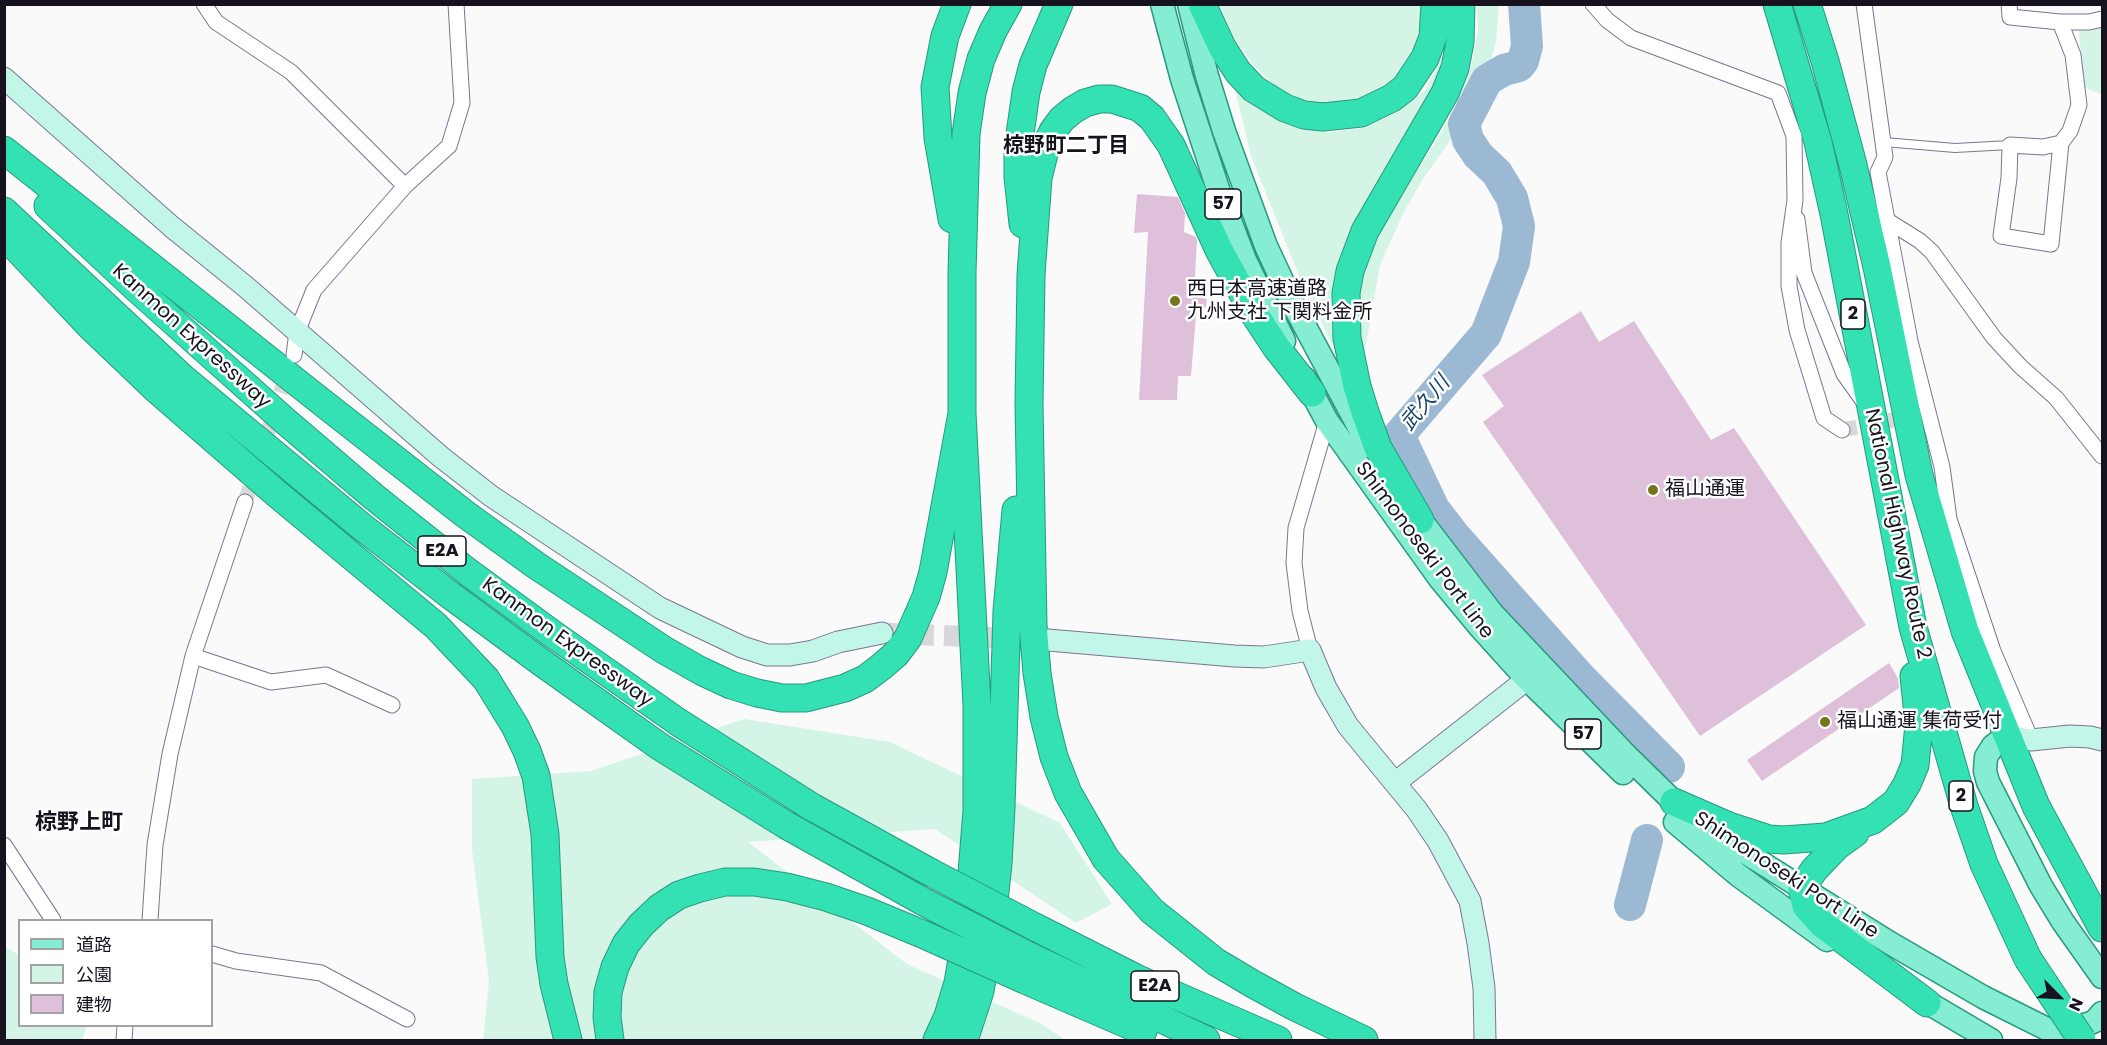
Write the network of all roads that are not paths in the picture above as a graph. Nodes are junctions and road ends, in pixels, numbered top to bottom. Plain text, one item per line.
1 (204, 4) edge
2 (456, 4) edge
3 (957, 4) edge
4 (1008, 4) edge
5 (1059, 4) edge
6 (1162, 4) edge
7 (1189, 4) edge
8 (1197, 4) edge
9 (1202, 4) edge
10 (1435, 4) edge
11 (1461, 4) edge
12 (1593, 4) edge
13 (1777, 4) edge
14 (1807, 4) edge
15 (1864, 4) edge
16 (2009, 4) edge
17 (2103, 19) edge
18 (2060, 22) junction
19 (1207, 76) junction
20 (4, 78) edge
21 (1884, 142) junction
22 (2061, 143) junction
23 (2010, 145) junction
24 (4, 150) edge
25 (4, 164) edge
26 (405, 186) junction
27 (1795, 200) junction
28 (4, 211) edge
29 (1888, 221) junction
30 (4, 235) edge
31 (962, 273) junction
32 (1031, 275) junction
33 (297, 332) junction
34 (294, 355) tunnel mouth
35 (1312, 393) junction
36 (1029, 404) junction
37 (962, 413) junction
38 (1873, 415) junction
39 (1327, 421) junction
40 (1842, 430) dead end
41 (2103, 456) edge
42 (245, 502) tunnel mouth
43 (1420, 519) junction
44 (1913, 627) junction
45 (882, 633) tunnel mouth
46 (1048, 640) tunnel mouth
47 (1310, 650) junction
48 (192, 656) junction
49 (1534, 673) junction
50 (392, 705) dead end
51 (2019, 738) junction
52 (2103, 740) edge
53 (1395, 783) junction
54 (1674, 802) junction
55 (2041, 816) junction
56 (1873, 820) junction
57 (4, 845) edge
58 (1802, 888) junction
59 (52, 919) edge
60 (150, 919) edge
61 (2103, 928) edge
62 (213, 954) edge
63 (1027, 968) junction
64 (2100, 969) edge
65 (1927, 1003) junction
66 (2103, 1013) edge
67 (407, 1018) dead end
68 (2043, 1027) junction
69 (1487, 1040) edge
70 (568, 1041) edge
71 (610, 1041) edge
72 (937, 1041) edge
73 (964, 1041) edge
74 (1166, 1041) edge
75 (1206, 1041) edge
76 (1278, 1041) edge
77 (1364, 1041) edge
78 (1991, 1041) edge
79 (2069, 1041) edge
80 (2082, 1041) edge

1 - 26 street
2 - 26 street
3 - 31 highway
4 - 31 highway
5 - 32 highway
6 - 35 main road, Shimonoseki Port Line / 57
7 - 19 main road, Shimonoseki Port Line / 57
8 - 19 street
9 - 10 highway
11 - 43 highway
12 - 27 street
13 - 38 highway, National Highway Route 2 / 2
14 - 51 highway, National Highway Route 2 / 2
15 - 21 street
16 - 18 street
17 - 18 street
18 - 22 street
19 - 43 main road, Shimonoseki Port Line / 57
20 - 33 street
21 - 23 lane
21 - 29 street
22 - 23 street
22 - 23 street
24 - 37 highway
25 - 76 highway, Kanmon Expressway / E2A, bridge
26 - 33 street
27 - 38 street
27 - 40 street
28 - 63 highway, Kanmon Expressway / E2A, bridge
29 - 41 street
29 - 51 street
30 - 70 highway
31 - 37 highway
32 - 35 highway
32 - 36 highway
33 - 34 street
33 - 45 street
35 - 39 main road, Shimonoseki Port Line / 57
36 - 73 highway
36 - 77 highway
37 - 72 highway
38 - 44 highway, National Highway Route 2 / 2
39 - 47 street
39 - 49 main road, Shimonoseki Port Line / 57
42 - 48 street
43 - 49 main road, Shimonoseki Port Line / 57
44 - 56 highway
44 - 80 highway, National Highway Route 2 / 2, bridge
46 - 47 street
47 - 53 street
48 - 50 street
48 - 60 street
49 - 53 street
49 - 54 main road, Shimonoseki Port Line / 57
49 - 65 main road, Shimonoseki Port Line / 57
51 - 52 street
51 - 55 highway, National Highway Route 2 / 2
51 - 64 main road
53 - 69 street
54 - 56 highway
54 - 58 main road, Shimonoseki Port Line / 57
55 - 61 highway, National Highway Route 2 / 2
55 - 64 main road
56 - 58 highway
57 - 59 street
58 - 65 highway
58 - 68 main road, Shimonoseki Port Line / 57
62 - 67 street
63 - 71 highway, bridge
63 - 74 highway
63 - 75 highway, E2A
65 - 78 main road, Shimonoseki Port Line / 57
66 - 68 main road
68 - 79 main road, Shimonoseki Port Line / 57

